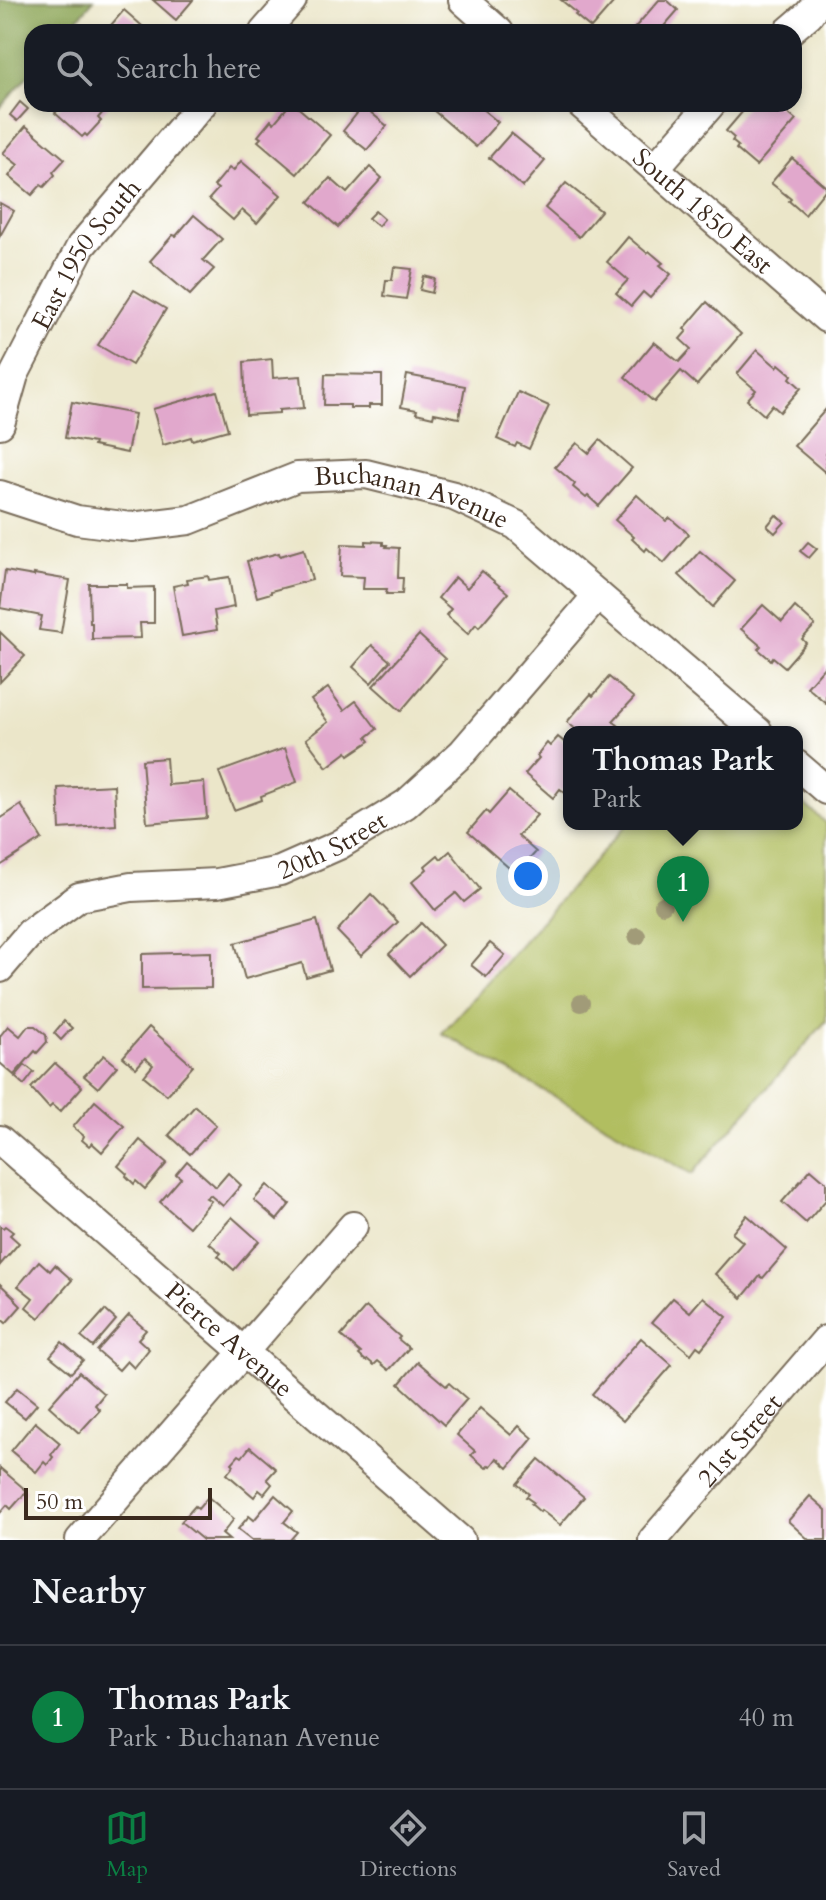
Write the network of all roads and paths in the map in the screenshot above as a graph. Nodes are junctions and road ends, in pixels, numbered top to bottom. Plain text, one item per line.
1 (292, 0) edge
2 (463, 0) edge
3 (819, 0) edge
4 (271, 24) edge
5 (490, 24) edge
6 (797, 24) edge
7 (195, 112) edge
8 (590, 112) edge
9 (704, 112) edge
10 (655, 168) junction
11 (826, 318) edge
12 (0, 424) edge
13 (0, 495) edge
14 (598, 595) junction
15 (751, 726) edge
16 (803, 770) edge
17 (826, 790) edge
18 (0, 968) edge
19 (0, 1140) edge
20 (353, 1226) dead end
21 (826, 1340) edge
22 (244, 1352) junction
23 (80, 1540) edge
24 (460, 1540) edge
25 (653, 1540) edge

1 - 4 street
2 - 5 street
3 - 6 street
7 - 12 street, East 1950 South
8 - 10 street, South 1850 East
9 - 10 street
10 - 11 street, South 1850 East
13 - 14 street, Buchanan Avenue
14 - 15 street, Buchanan Avenue
14 - 18 street, 20th Street
16 - 17 street
19 - 22 street, Pierce Avenue
20 - 22 street
21 - 25 street, 21st Street
22 - 23 street
22 - 24 street, Pierce Avenue

